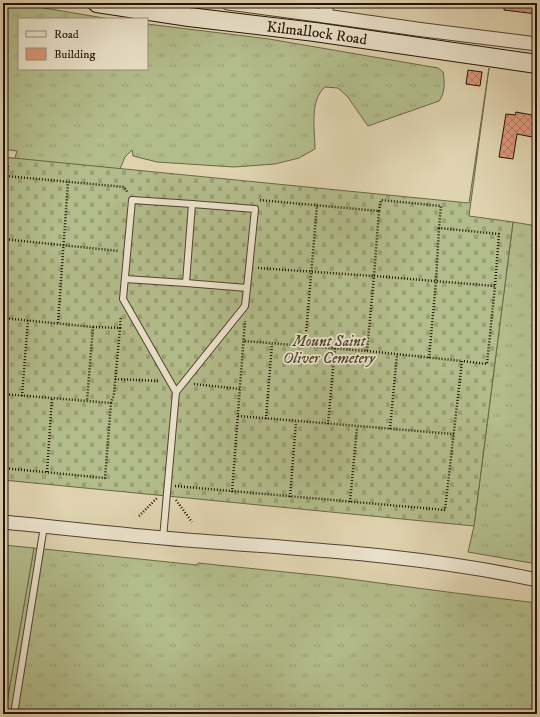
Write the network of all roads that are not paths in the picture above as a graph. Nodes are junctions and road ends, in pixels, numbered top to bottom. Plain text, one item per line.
1 (96, 3) edge
2 (228, 3) edge
3 (160, 8) edge
4 (326, 9) edge
5 (423, 39) junction
6 (537, 44) edge
7 (537, 64) edge
8 (192, 204) junction
9 (125, 279) junction
10 (186, 283) junction
11 (247, 288) junction
12 (176, 392) junction
13 (3, 522) edge
14 (44, 526) junction
15 (163, 538) junction
16 (537, 580) edge
17 (14, 714) edge

1 - 3 main road, Kilmallock Road
2 - 4 street
3 - 5 main road, Kilmallock Road
4 - 5 street
5 - 6 street
5 - 7 main road, Kilmallock Road
8 - 9 lane
8 - 10 lane
8 - 11 lane
9 - 10 lane
9 - 12 lane
10 - 11 lane
11 - 12 lane
12 - 15 lane
13 - 14 street
14 - 15 street
14 - 17 lane
15 - 16 street

